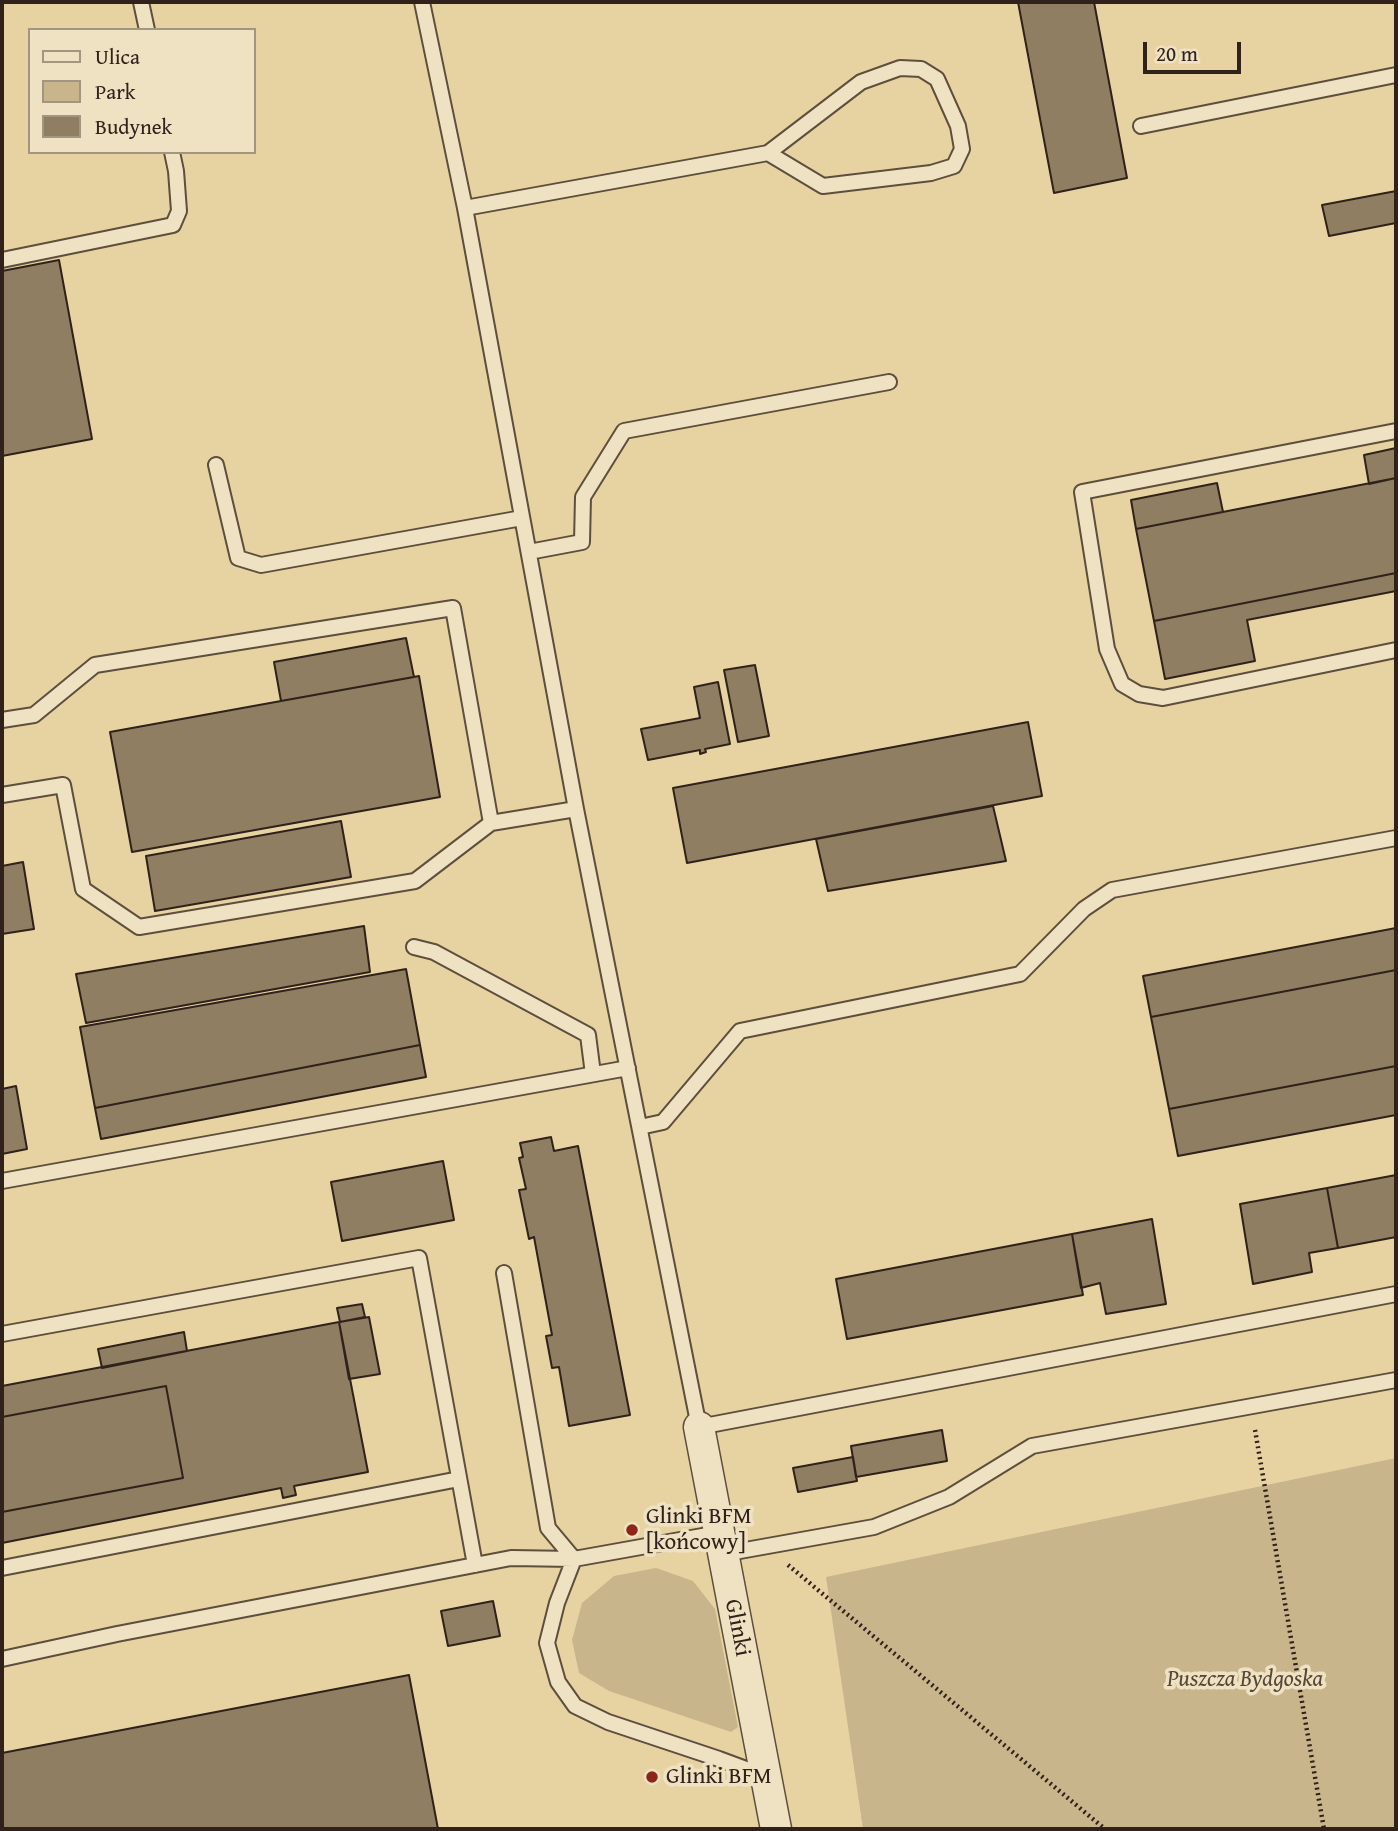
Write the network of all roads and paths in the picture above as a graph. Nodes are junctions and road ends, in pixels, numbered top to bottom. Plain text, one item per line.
1 (141, 2) edge
2 (422, 2) edge
3 (147, 28) edge
4 (1396, 75) edge
5 (1141, 126) dead end
6 (768, 153) junction
7 (172, 154) edge
8 (465, 208) junction
9 (2, 260) edge
10 (889, 382) dead end
11 (1396, 431) edge
12 (216, 465) dead end
13 (522, 518) junction
14 (529, 552) junction
15 (1396, 650) edge
16 (2, 720) edge
17 (2, 795) edge
18 (576, 809) junction
19 (491, 823) junction
20 (1396, 838) edge
21 (414, 947) dead end
22 (628, 1068) junction
23 (593, 1074) junction
24 (640, 1127) junction
25 (2, 1181) edge
26 (504, 1273) dead end
27 (1396, 1294) edge
28 (2, 1334) edge
29 (1396, 1380) edge
30 (1251, 1407) junction
31 (699, 1427) junction
32 (459, 1479) junction
33 (721, 1544) junction
34 (766, 1547) junction
35 (574, 1559) junction
36 (475, 1565) junction
37 (2, 1568) edge
38 (2, 1659) edge
39 (765, 1776) junction
40 (776, 1829) edge
41 (1105, 1829) edge
42 (1324, 1829) edge

1 - 3 lane
2 - 8 lane
4 - 5 lane
6 - 6 lane
6 - 8 lane
7 - 9 lane
8 - 13 lane
10 - 14 lane
11 - 15 lane
12 - 13 lane
13 - 14 lane
14 - 18 lane
16 - 19 lane
17 - 19 lane
18 - 19 lane
18 - 22 lane
20 - 24 lane
21 - 23 lane
22 - 23 lane
22 - 24 lane
23 - 25 lane
24 - 31 lane
26 - 35 lane
27 - 31 lane
28 - 32 lane
29 - 30 lane
30 - 34 lane
30 - 42 path
31 - 33 street, Glinki
32 - 36 lane
32 - 37 lane
33 - 34 lane
33 - 35 lane
33 - 39 street, Glinki
34 - 41 path
35 - 36 lane
35 - 39 lane
36 - 38 lane
39 - 40 street, Glinki

